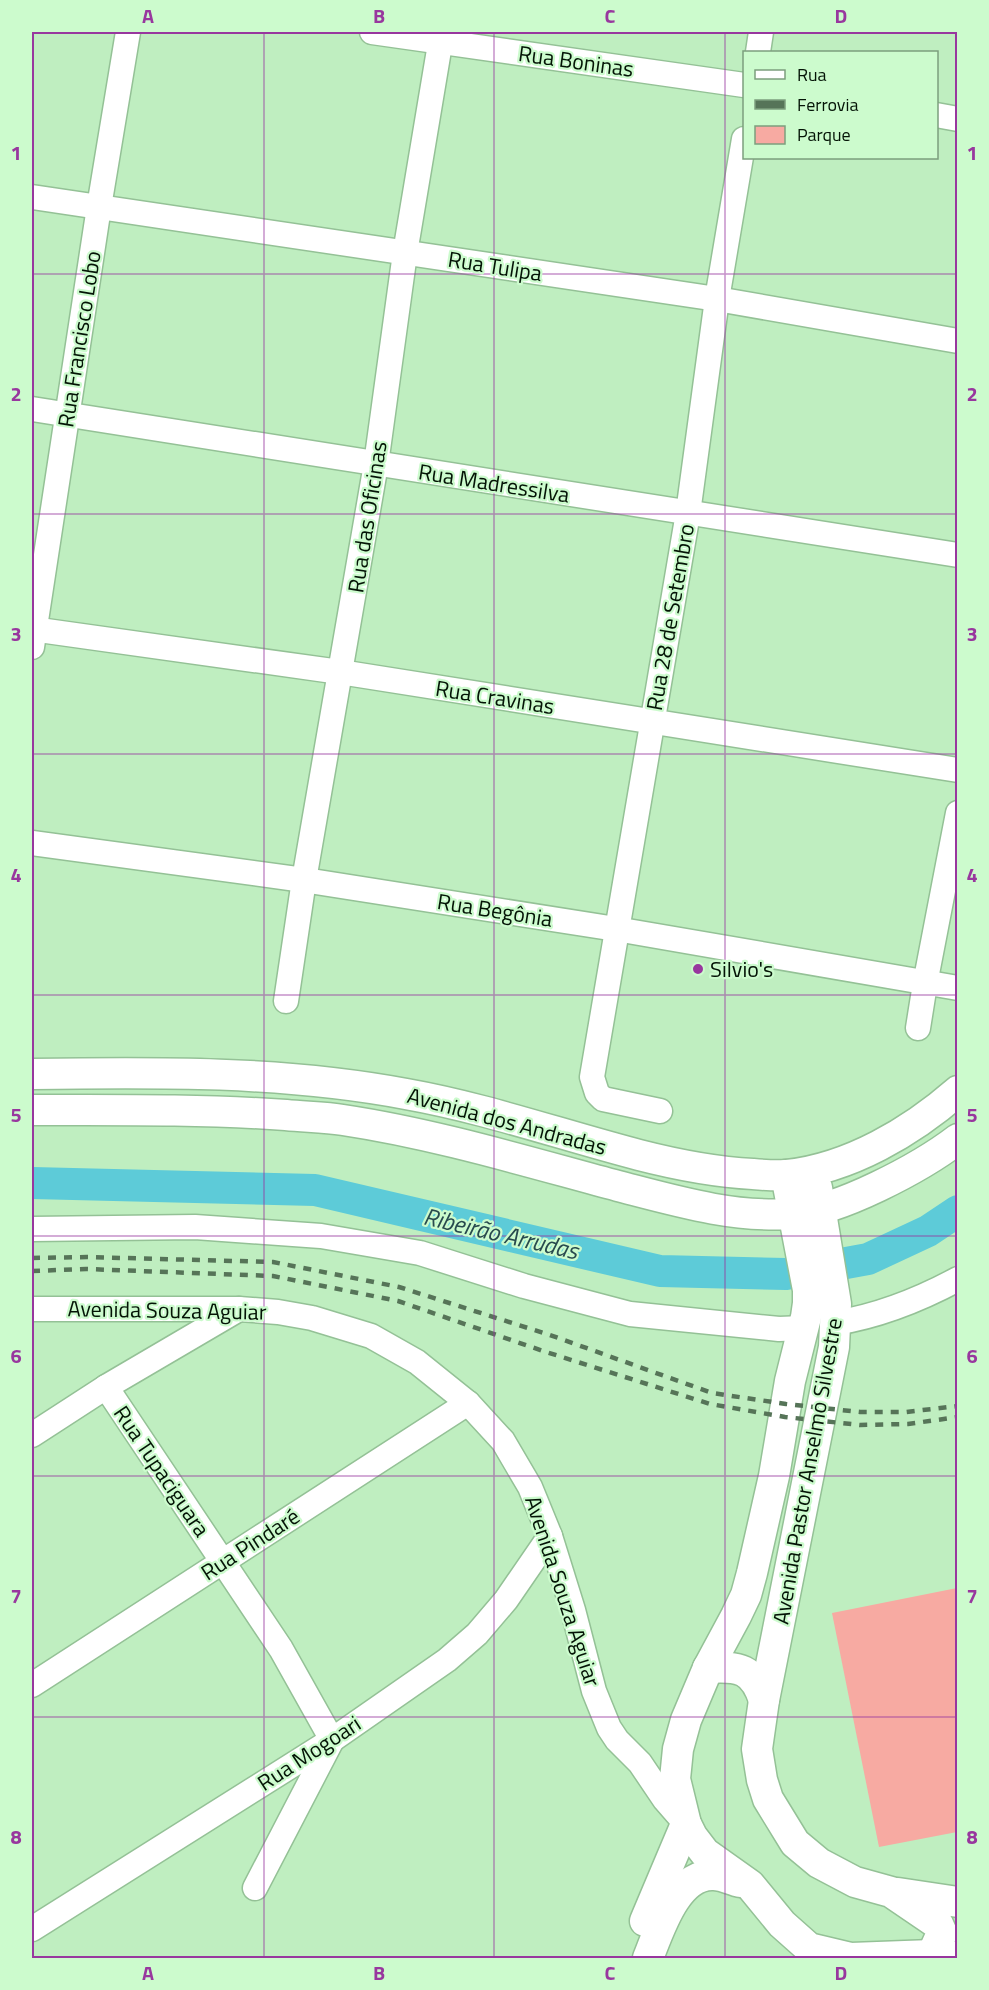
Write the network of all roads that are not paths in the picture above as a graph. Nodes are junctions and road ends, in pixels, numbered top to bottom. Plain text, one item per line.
1 (128, 32) edge
2 (372, 32) edge
3 (761, 32) edge
4 (441, 37) edge
5 (758, 51) edge
6 (743, 85) edge
7 (938, 115) edge
8 (957, 119) edge
9 (743, 145) edge
10 (32, 197) edge
11 (99, 207) junction
12 (405, 253) junction
13 (717, 299) junction
14 (957, 341) edge
15 (32, 409) edge
16 (68, 414) junction
17 (376, 464) junction
18 (688, 513) junction
19 (957, 555) edge
20 (32, 635) edge
21 (340, 672) junction
22 (652, 722) junction
23 (957, 770) edge
24 (957, 813) edge
25 (32, 843) edge
26 (304, 880) junction
27 (616, 929) junction
28 (925, 984) junction
29 (957, 988) edge
30 (286, 1001) dead end
31 (918, 1028) dead end
32 (32, 1074) edge
33 (957, 1091) edge
34 (32, 1110) edge
35 (660, 1110) dead end
36 (957, 1139) edge
37 (799, 1173) junction
38 (809, 1220) junction
39 (32, 1229) edge
40 (957, 1279) edge
41 (32, 1309) edge
42 (239, 1309) junction
43 (821, 1315) junction
44 (106, 1387) junction
45 (468, 1403) junction
46 (32, 1436) edge
47 (550, 1536) junction
48 (223, 1562) junction
49 (708, 1668) junction
50 (32, 1685) edge
51 (764, 1700) junction
52 (332, 1740) junction
53 (627, 1748) junction
54 (678, 1749) junction
55 (686, 1824) junction
56 (750, 1885) junction
57 (255, 1888) dead end
58 (891, 1892) junction
59 (957, 1901) edge
60 (32, 1929) edge
61 (945, 1956) edge
62 (850, 1958) edge
63 (630, 1959) edge
64 (648, 1959) edge

1 - 11 street, Rua Francisco Lobo
2 - 4 street, Rua Boninas
3 - 5 street
4 - 6 street, Rua Boninas
4 - 12 street, Rua das Oficinas
7 - 8 street
9 - 13 street, Rua 28 de Setembro
10 - 11 street, Rua Tulipa
11 - 12 street, Rua Tulipa
11 - 16 street, Rua Francisco Lobo
12 - 13 street, Rua Tulipa
12 - 17 street, Rua das Oficinas
13 - 14 street, Rua Tulipa
13 - 18 street, Rua 28 de Setembro
15 - 16 street, Rua Madressilva
16 - 17 street, Rua Madressilva
16 - 20 street, Rua Francisco Lobo
17 - 18 street, Rua Madressilva
17 - 21 street, Rua das Oficinas
18 - 19 street, Rua Madressilva
18 - 22 street, Rua 28 de Setembro
20 - 21 street, Rua Cravinas
21 - 22 street, Rua Cravinas
21 - 26 street, Rua das Oficinas
22 - 23 street, Rua Cravinas
22 - 27 street, Rua 28 de Setembro
24 - 28 street
25 - 26 street, Rua Begônia
26 - 27 street, Rua Begônia
26 - 30 street, Rua das Oficinas
27 - 28 street, Rua Begônia
27 - 35 street, Rua 28 de Setembro
28 - 29 street, Rua Begônia
28 - 31 street
32 - 37 main road, Avenida dos Andradas
33 - 37 main road, Avenida dos Andradas
34 - 38 main road, Avenida dos Andradas
36 - 38 main road, Avenida dos Andradas
37 - 38 main road, Avenida Pastor Anselmo Silvestre
38 - 43 main road, Avenida Pastor Anselmo Silvestre
39 - 43 street
40 - 43 street
41 - 42 street, Avenida Souza Aguiar
42 - 44 street
42 - 45 street, Avenida Souza Aguiar
43 - 49 main road, Avenida Pastor Anselmo Silvestre
43 - 51 main road, Avenida Pastor Anselmo Silvestre
44 - 46 street
44 - 48 street, Rua Tupaciguara
45 - 47 street, Avenida Souza Aguiar
45 - 48 street, Rua Pindaré
47 - 52 street, Rua Mogoari
47 - 53 street, Avenida Souza Aguiar
48 - 50 street, Rua Pindaré
48 - 52 street, Rua Tupaciguara
49 - 51 main road
49 - 54 main road, Avenida Pastor Anselmo Silvestre
51 - 58 main road, Avenida Pastor Anselmo Silvestre
52 - 57 street
52 - 60 street, Rua Mogoari
53 - 54 street
53 - 55 street, Avenida Souza Aguiar
54 - 55 main road, Avenida Pastor Anselmo Silvestre
55 - 56 main road, Avenida Pastor Anselmo Silvestre
55 - 63 main road
56 - 62 main road, Avenida Pastor Anselmo Silvestre
56 - 64 main road
58 - 59 main road
58 - 61 main road
61 - 62 main road, Avenida Pastor Anselmo Silvestre

